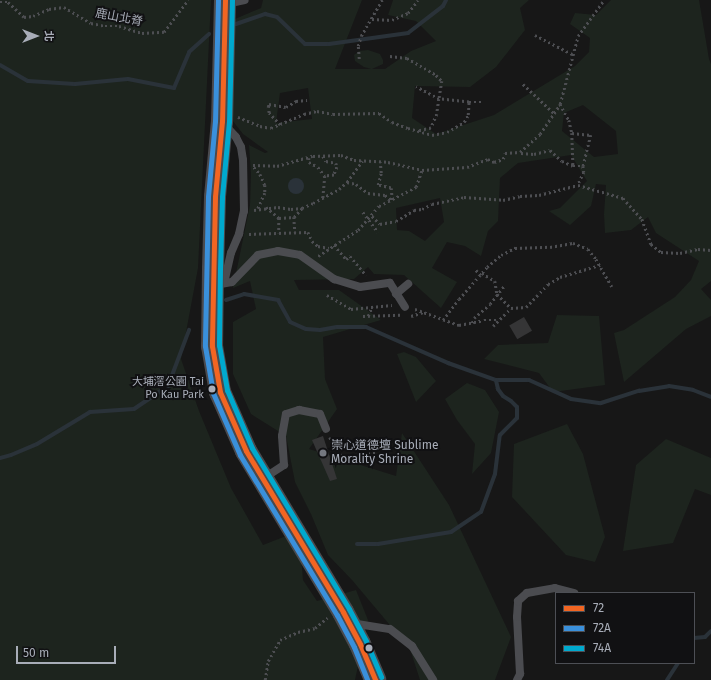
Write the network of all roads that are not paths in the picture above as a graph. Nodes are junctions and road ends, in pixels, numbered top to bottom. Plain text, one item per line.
1 (232, 1) edge
2 (225, 125) junction
3 (218, 284) junction
4 (408, 284) dead end
5 (396, 294) junction
6 (404, 305) road end
7 (326, 429) road end
8 (263, 479) junction
9 (570, 592) edge
10 (340, 618) junction
11 (375, 680) edge
12 (433, 680) edge
13 (517, 680) edge

1 - 2 main road
2 - 3 main road
2 - 3 lane
3 - 5 lane
3 - 8 main road
4 - 5 lane
5 - 6 lane
7 - 8 lane
8 - 10 main road
9 - 13 lane
10 - 11 main road
10 - 12 lane

